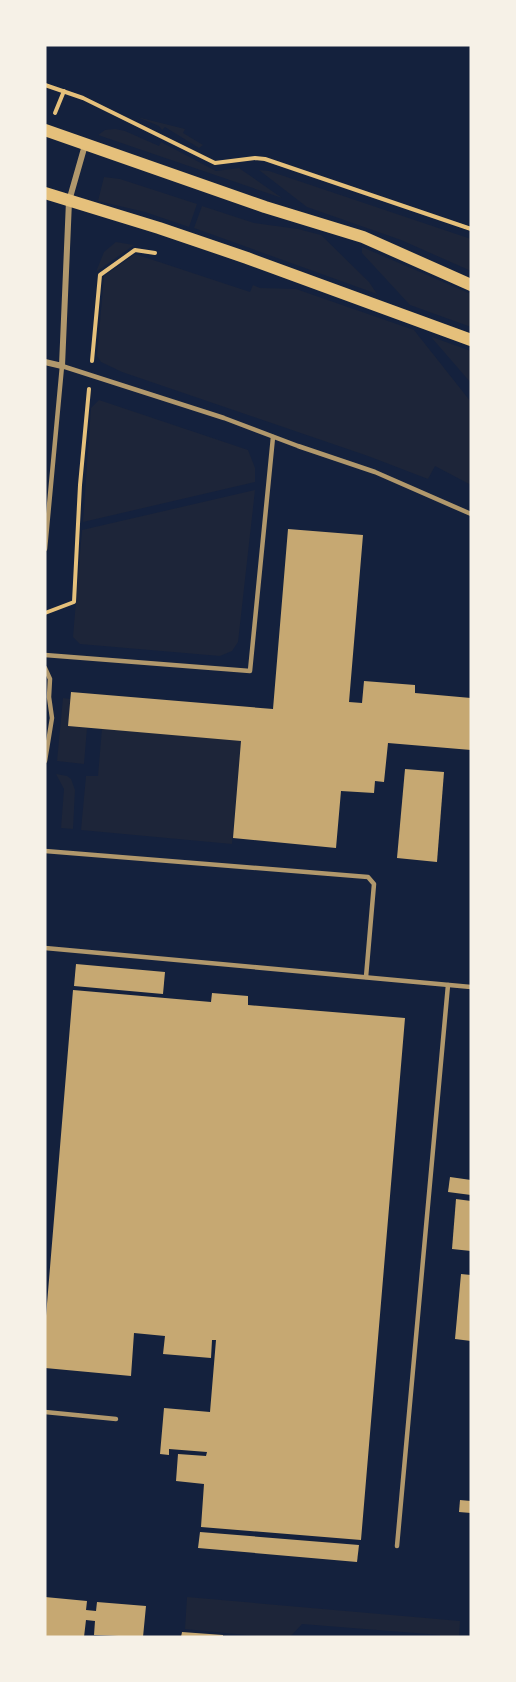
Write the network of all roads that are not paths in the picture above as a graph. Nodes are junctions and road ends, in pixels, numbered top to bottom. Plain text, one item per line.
1 (45, 130) edge
2 (85, 145) junction
3 (45, 193) edge
4 (69, 201) junction
5 (471, 285) edge
6 (471, 340) edge
7 (45, 362) edge
8 (62, 366) junction
9 (273, 437) junction
10 (471, 514) edge
11 (45, 549) edge
12 (45, 655) edge
13 (45, 668) edge
14 (45, 761) edge
15 (45, 851) edge
16 (45, 948) edge
17 (366, 977) junction
18 (448, 985) junction
19 (471, 987) edge
20 (45, 1412) edge
21 (116, 1419) dead end
22 (397, 1546) dead end

1 - 2 main road
2 - 4 street
2 - 5 main road
3 - 4 main road
4 - 6 main road
4 - 8 street
7 - 8 street
8 - 9 lane
8 - 11 lane
9 - 10 lane
9 - 12 lane
13 - 14 lane
15 - 17 lane
16 - 17 lane
17 - 18 lane
18 - 19 lane
18 - 22 lane
20 - 21 lane

